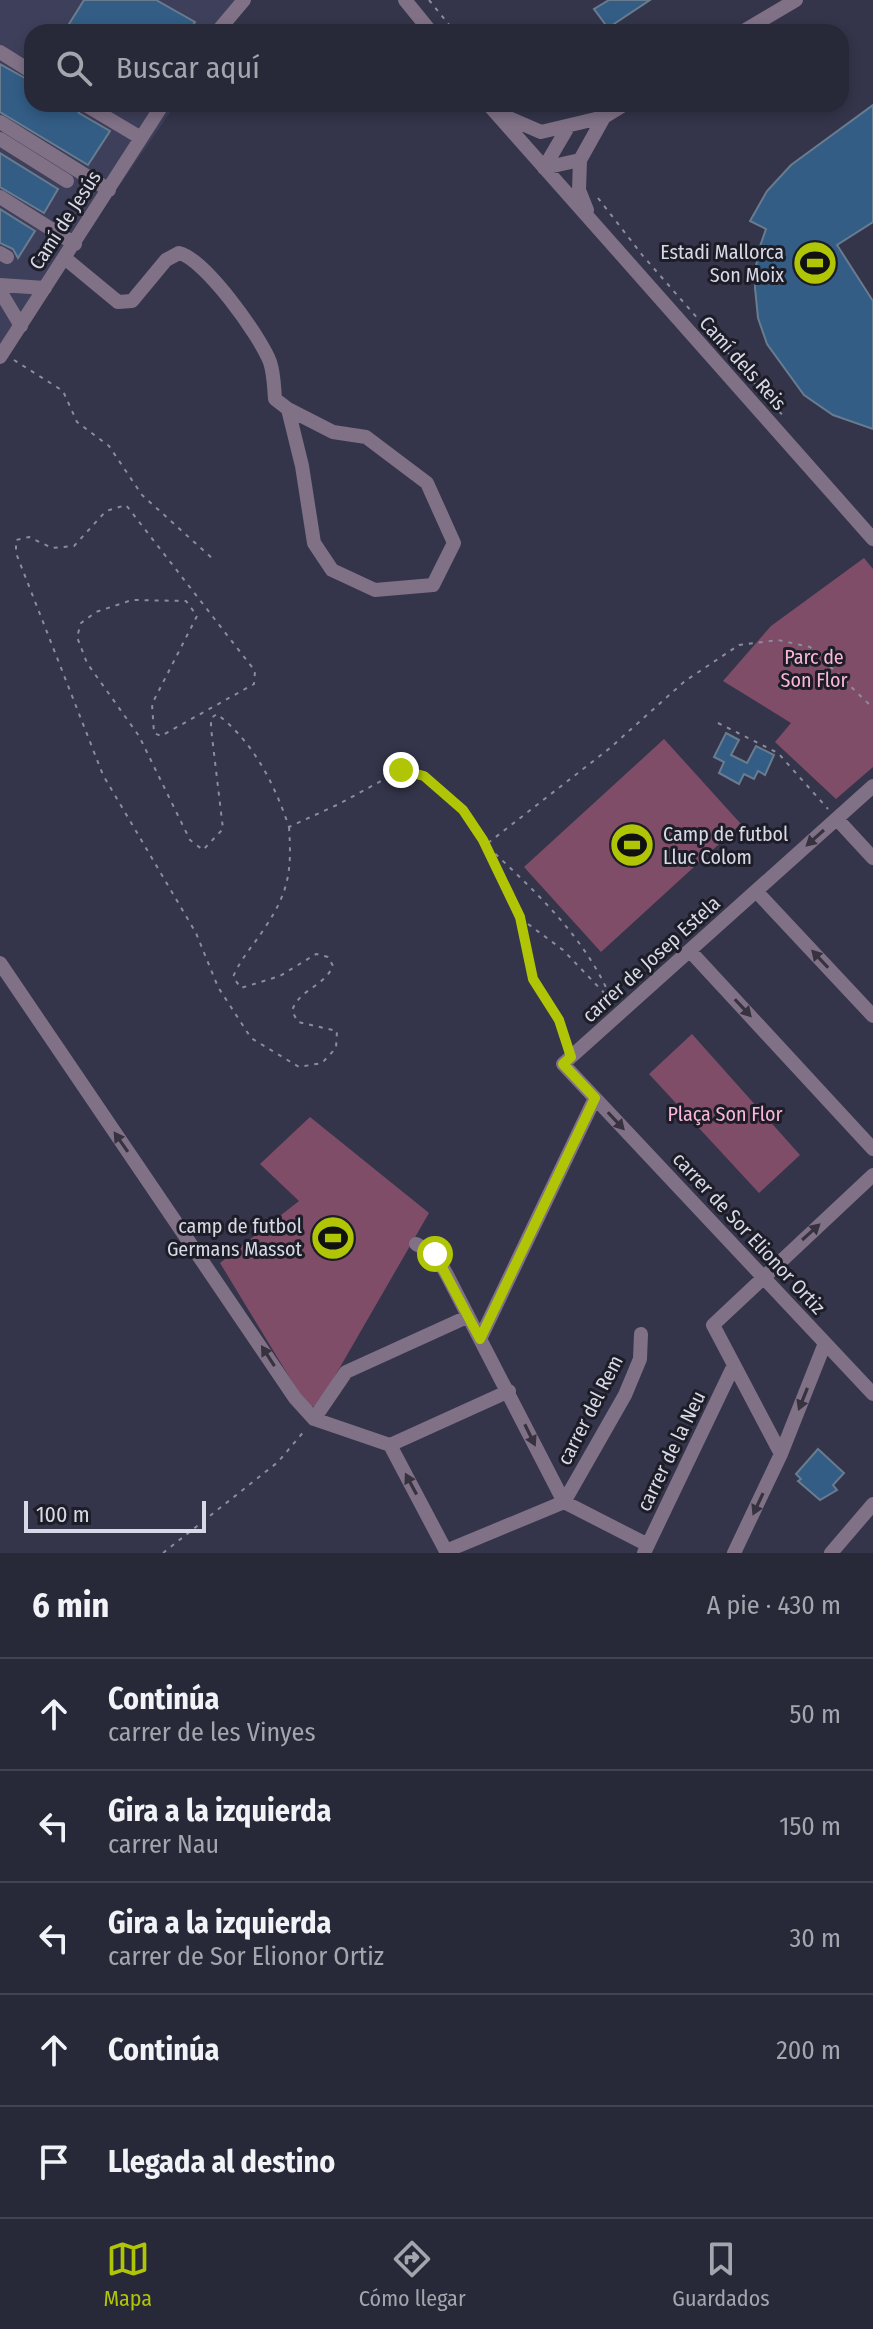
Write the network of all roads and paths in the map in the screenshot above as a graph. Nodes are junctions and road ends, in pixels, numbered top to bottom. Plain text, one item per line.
1 (244, 0) edge
2 (405, 0) edge
3 (429, 0) edge
4 (796, 0) edge
5 (224, 24) edge
6 (424, 24) edge
7 (448, 24) edge
8 (756, 24) edge
9 (0, 52) edge
10 (24, 67) edge
11 (97, 112) edge
12 (158, 112) edge
13 (495, 112) edge
14 (500, 112) edge
15 (529, 112) edge
16 (612, 112) edge
17 (533, 116) dead end
18 (604, 117) junction
19 (0, 122) edge
20 (568, 127) junction
21 (141, 138) junction
22 (0, 139) edge
23 (580, 160) junction
24 (544, 168) junction
25 (67, 181) dead end
26 (109, 190) junction
27 (594, 194) dead end
28 (0, 197) edge
29 (592, 221) junction
30 (75, 244) junction
31 (66, 259) junction
32 (0, 288) edge
33 (45, 288) junction
34 (21, 326) junction
35 (1, 355) edge
36 (288, 409) junction
37 (792, 427) dead end
38 (873, 539) edge
39 (213, 559) dead end
40 (873, 708) edge
41 (718, 723) dead end
42 (873, 786) edge
43 (837, 819) junction
44 (289, 827) junction
45 (486, 844) junction
46 (873, 858) edge
47 (756, 891) junction
48 (520, 917) junction
49 (690, 951) junction
50 (0, 963) edge
51 (612, 1001) junction
52 (626, 1008) junction
53 (873, 1016) edge
54 (567, 1061) junction
55 (595, 1098) junction
56 (873, 1149) edge
57 (873, 1175) edge
58 (416, 1244) dead end
59 (762, 1276) junction
60 (467, 1317) junction
61 (641, 1334) dead end
62 (480, 1339) junction
63 (825, 1343) junction
64 (734, 1365) junction
65 (509, 1391) junction
66 (873, 1394) edge
67 (314, 1419) junction
68 (390, 1445) junction
69 (781, 1454) junction
70 (564, 1502) junction
71 (873, 1504) edge
72 (646, 1549) edge
73 (446, 1552) edge
74 (163, 1553) edge
75 (734, 1553) edge
76 (831, 1553) edge

1 - 5 street
2 - 6 street
3 - 7 path
4 - 8 street
9 - 10 street
11 - 21 street
12 - 21 street, Camí de Jesús
13 - 24 street, Camí dels Reis
14 - 20 street
15 - 17 path
16 - 18 street
18 - 20 street
18 - 23 street
19 - 26 street
20 - 24 street
21 - 26 street, Camí de Jesús
22 - 25 street
23 - 24 street
23 - 29 street
24 - 29 street, Camí dels Reis
26 - 30 street, Camí de Jesús
27 - 37 path
28 - 30 street
29 - 38 street, Camí dels Reis
30 - 31 street, Camí de Jesús
31 - 33 street, Camí de Jesús
31 - 36 street
32 - 33 street
32 - 34 street
33 - 34 street, Camí de Jesús
34 - 35 street, Camí de Jesús
35 - 39 path
36 - 36 street
40 - 45 path
41 - 43 path
42 - 43 street, carrer de Josep Estela
43 - 46 street
43 -> 47 street, carrer de Josep Estela
44 - 44 path
44 - 45 path
45 - 48 path
45 - 51 path
47 - 49 street, carrer de Josep Estela
53 -> 47 street
48 - 51 path
48 - 54 path
49 - 52 street, carrer de Josep Estela
49 -> 56 street
67 -> 50 street
51 - 52 path
52 - 54 street, carrer de Josep Estela
54 - 55 street, carrer de Sor Elionor Ortiz
55 -> 59 street, carrer de Sor Elionor Ortiz
55 - 62 street
59 -> 57 street
58 - 60 street
59 - 63 street, carrer de Sor Elionor Ortiz
59 - 64 street
60 - 62 street
60 - 67 street
61 - 70 street, carrer del Rem
62 - 65 street
63 - 66 street, carrer de Sor Elionor Ortiz
63 -> 69 street
64 - 69 street
64 - 72 street, carrer de la Neu
65 - 68 street
65 -> 70 street
67 - 68 street
67 - 74 path
73 -> 68 street
69 -> 75 street
70 - 72 street
70 - 73 street
71 - 76 street

